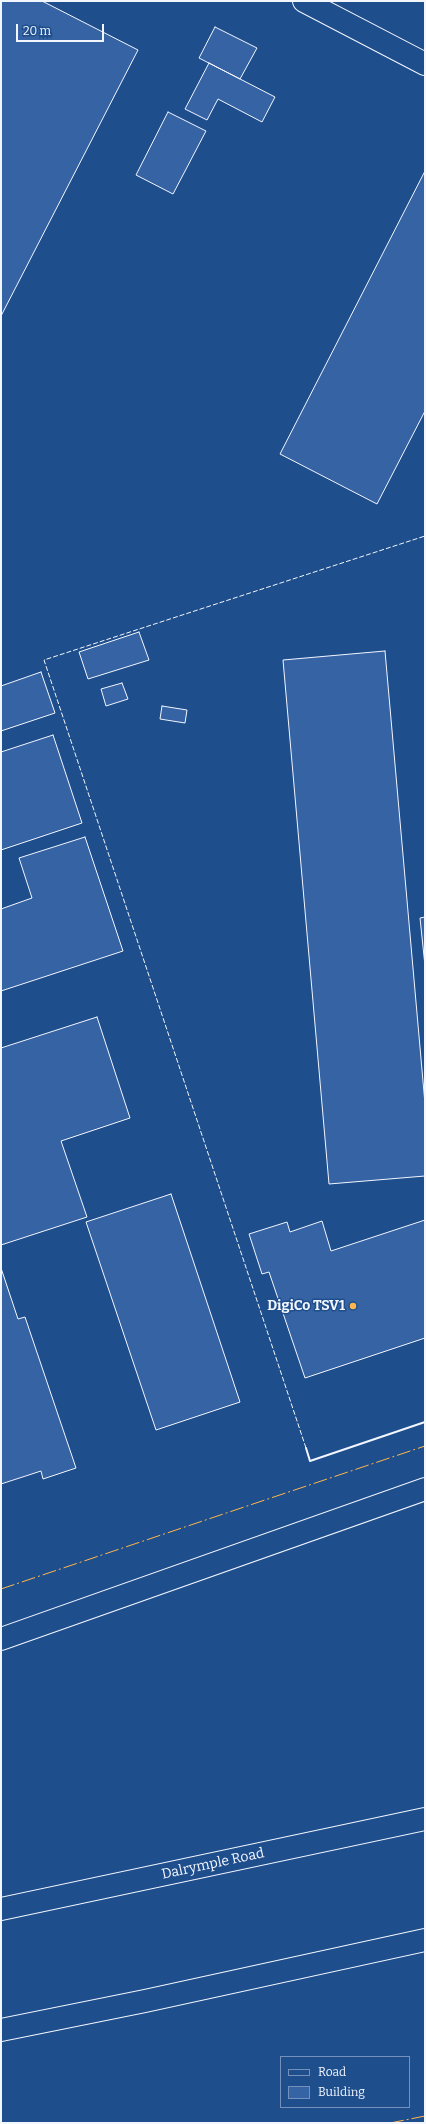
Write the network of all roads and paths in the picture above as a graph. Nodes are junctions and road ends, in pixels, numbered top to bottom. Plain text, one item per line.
1 (304, 1) edge
2 (425, 64) edge
3 (425, 1489) edge
4 (1, 1639) edge
5 (425, 1819) edge
6 (1, 1909) edge
7 (425, 1940) edge
8 (1, 2030) edge

1 - 2 main road
3 - 4 main road
5 - 6 main road, Dalrymple Road
7 - 8 main road

